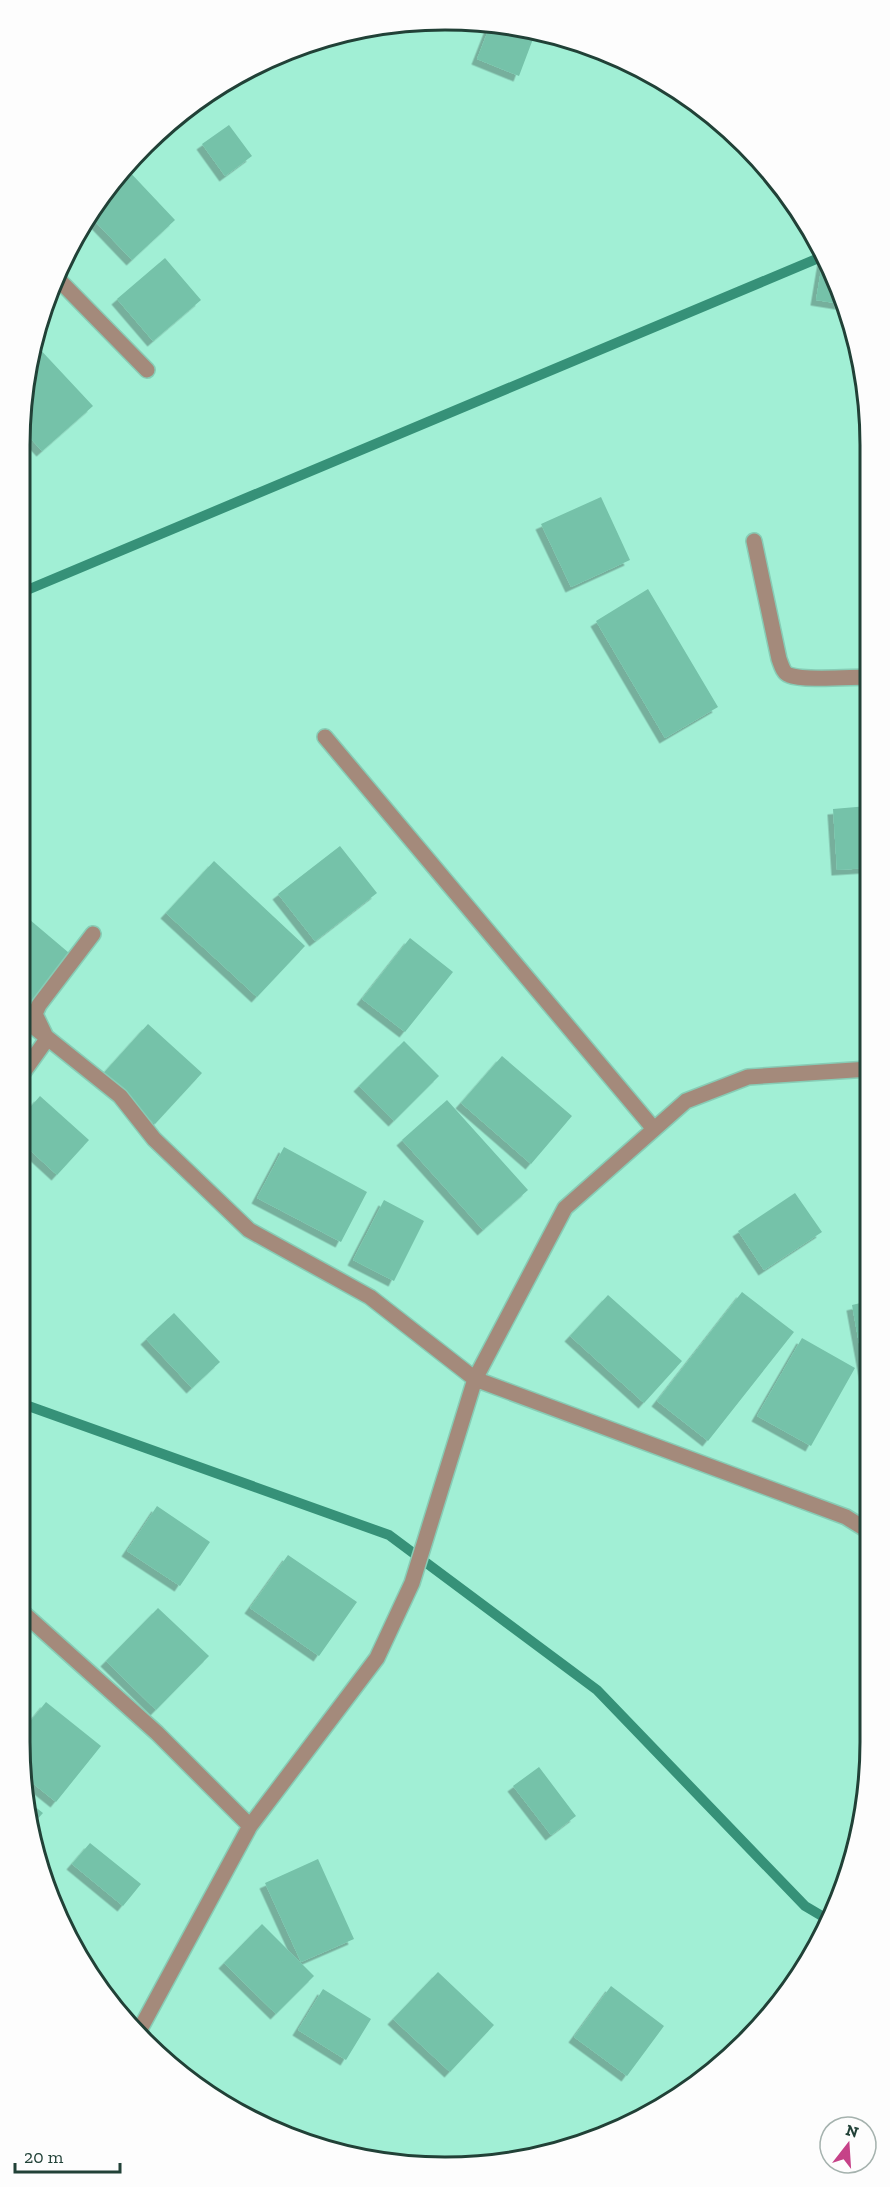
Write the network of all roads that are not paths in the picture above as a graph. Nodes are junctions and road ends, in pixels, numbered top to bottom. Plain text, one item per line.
1 (63, 284) edge
2 (147, 370) dead end
3 (754, 541) dead end
4 (860, 677) edge
5 (325, 736) dead end
6 (93, 934) dead end
7 (30, 1025) edge
8 (47, 1039) junction
9 (30, 1063) edge
10 (860, 1070) edge
11 (654, 1129) junction
12 (475, 1379) junction
13 (860, 1526) edge
14 (30, 1619) edge
15 (250, 1826) junction
16 (142, 2025) edge

1 - 2 street
3 - 4 street
5 - 11 street
6 - 8 street
7 - 8 street
8 - 9 street
8 - 12 street
10 - 11 street
11 - 12 street
12 - 13 street
12 - 15 street
14 - 15 street
15 - 16 street

